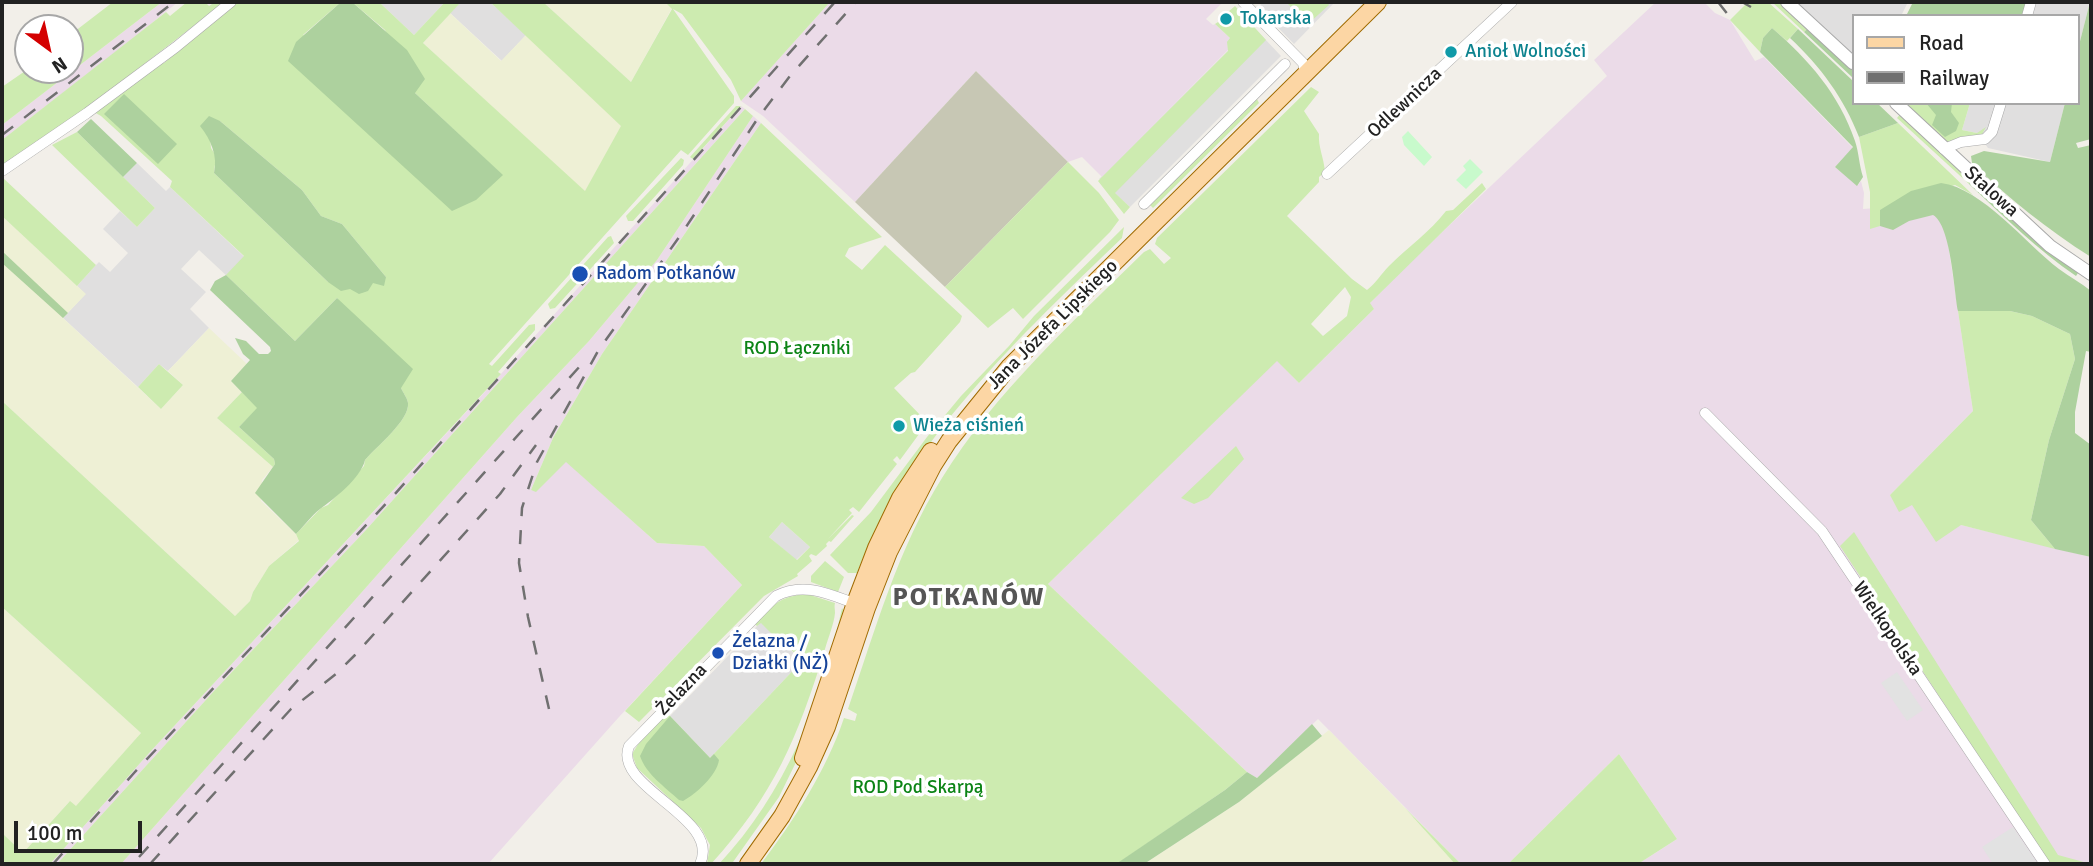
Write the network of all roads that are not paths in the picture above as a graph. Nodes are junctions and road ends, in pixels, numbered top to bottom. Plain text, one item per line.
1 (231, 2) edge
2 (1243, 2) edge
3 (1365, 2) edge
4 (1378, 2) edge
5 (1512, 2) edge
6 (1787, 2) edge
7 (1852, 62) edge
8 (1285, 64) dead end
9 (1308, 67) junction
10 (1898, 105) edge
11 (2000, 105) edge
12 (1944, 149) junction
13 (2, 171) edge
14 (1327, 174) dead end
15 (1144, 204) dead end
16 (2091, 274) edge
17 (1705, 413) dead end
18 (861, 605) junction
19 (700, 864) edge
20 (737, 864) edge
21 (748, 864) edge
22 (2045, 864) edge

1 - 13 street
2 - 9 street
3 - 9 main road, Jana Józefa Lipskiego
4 - 9 main road, Jana Józefa Lipskiego
5 - 14 street, Odlewnicza
6 - 7 street
8 - 15 street
9 - 18 main road, Jana Józefa Lipskiego
10 - 12 street, Stalowa
11 - 12 street
12 - 16 street, Stalowa
17 - 22 street, Wielkopolska
18 - 19 street, Żelazna
18 - 20 main road, Jana Józefa Lipskiego
18 - 21 main road, Jana Józefa Lipskiego

